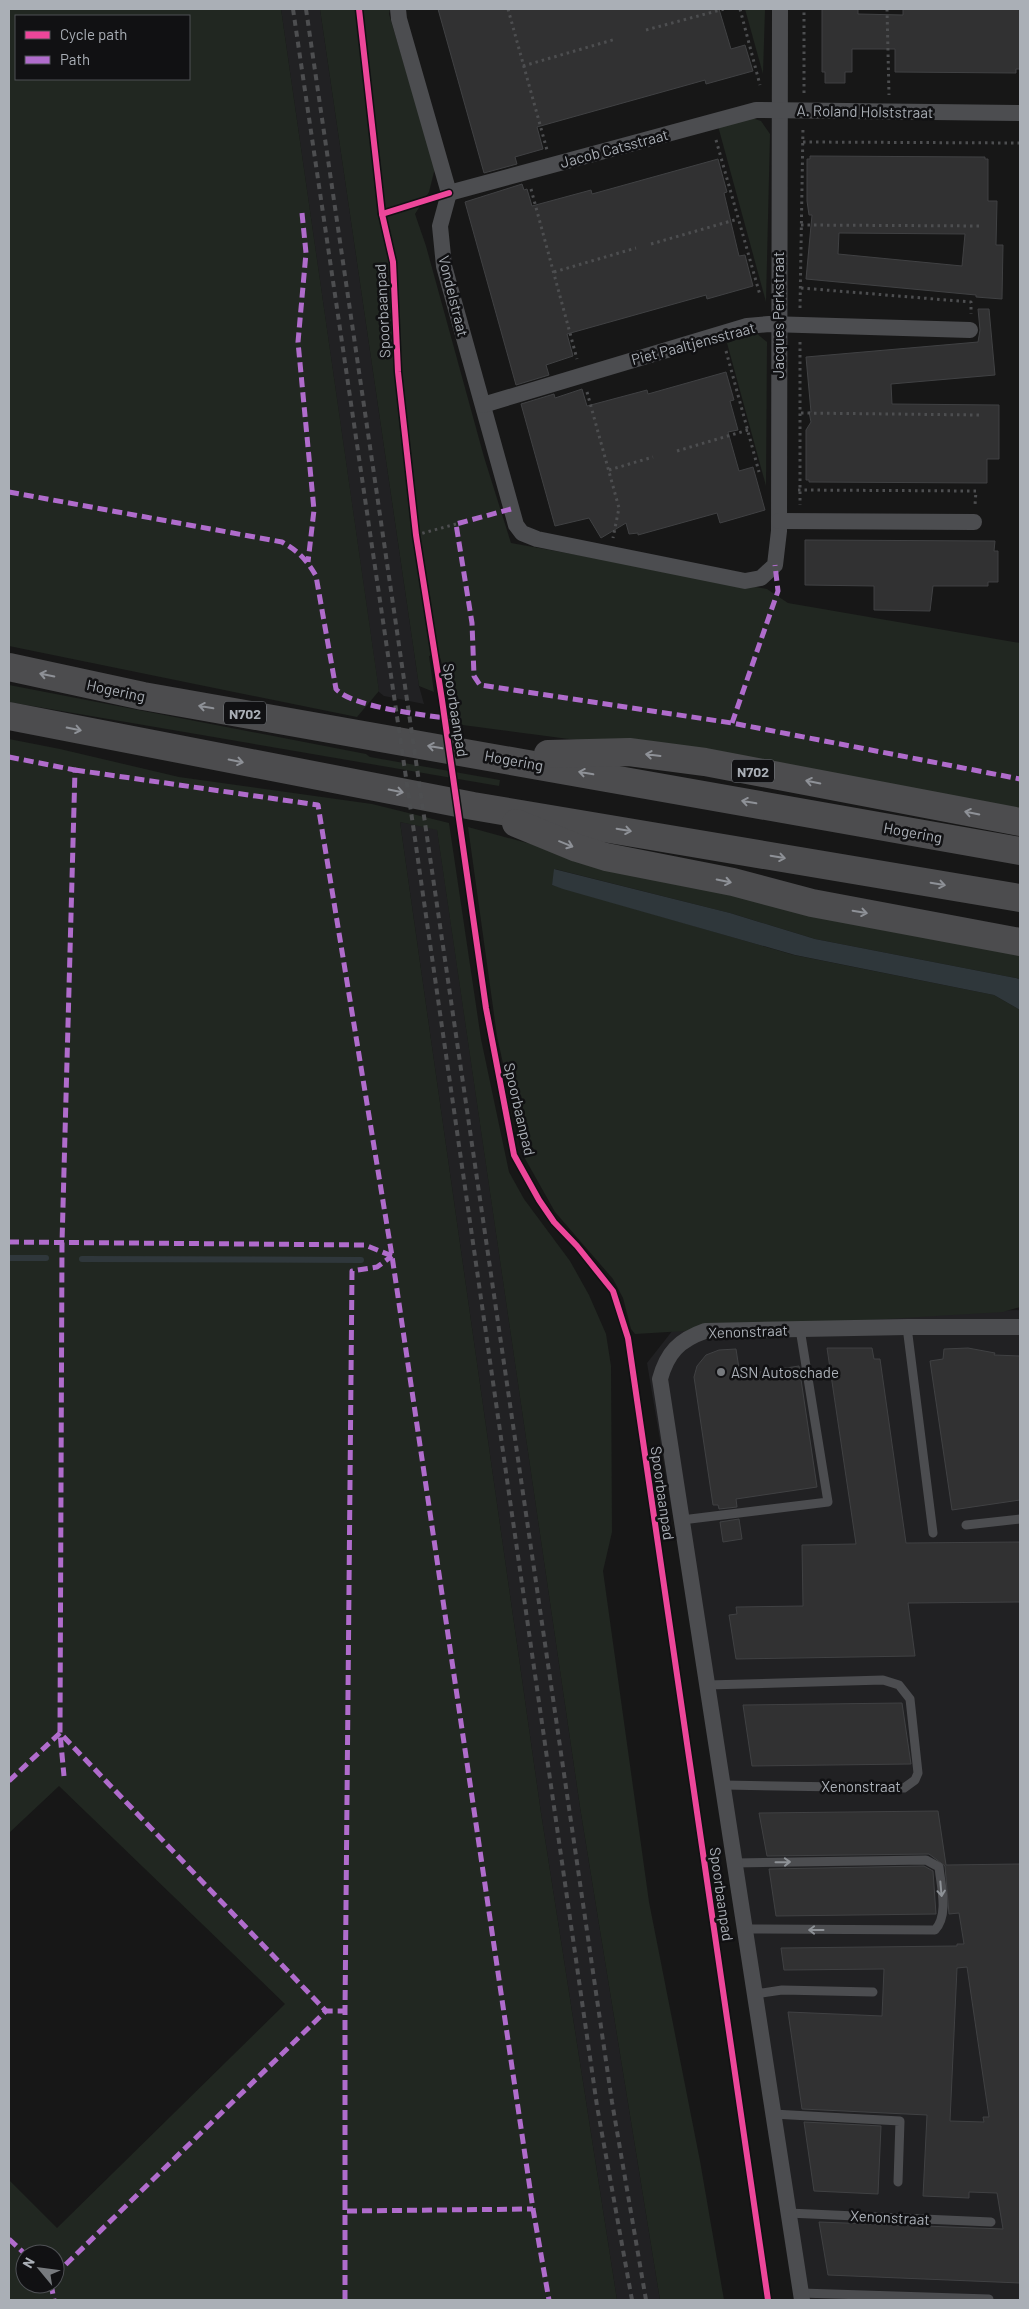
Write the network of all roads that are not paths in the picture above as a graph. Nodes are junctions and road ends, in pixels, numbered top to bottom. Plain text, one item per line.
1 (398, 9) edge
2 (780, 9) edge
3 (774, 110) junction
4 (1020, 113) edge
5 (449, 192) junction
6 (773, 324) junction
7 (970, 330) dead end
8 (482, 405) junction
9 (779, 521) junction
10 (974, 522) dead end
11 (516, 524) joint
12 (9, 667) edge
13 (9, 716) edge
14 (483, 755) junction
15 (472, 806) junction
16 (1020, 822) edge
17 (1020, 851) edge
18 (1020, 898) edge
19 (1020, 942) edge
20 (907, 1326) junction
21 (1020, 1327) edge
22 (800, 1329) junction
23 (1020, 1519) edge
24 (682, 1520) junction
25 (966, 1525) dead end
26 (933, 1533) dead end
27 (707, 1685) junction
28 (722, 1784) junction
29 (735, 1863) junction
30 (745, 1929) junction
31 (873, 1992) dead end
32 (755, 1994) junction
33 (773, 2114) junction
34 (898, 2182) dead end
35 (788, 2212) junction
36 (991, 2222) dead end
37 (802, 2297) edge
38 (990, 2299) dead end

1 - 5 street
2 - 3 street, A. Roland Holststraat
3 - 4 street, A. Roland Holststraat
3 - 5 street, Jacob Catsstraat
3 - 6 street, Jacques Perkstraat
5 - 8 street, Vondelstraat
6 - 7 street, Piet Paaltjensstraat
6 - 8 street, Piet Paaltjensstraat
6 - 9 street, Jacques Perkstraat
8 - 11 street, Vondelstraat
9 - 10 street
9 - 11 street, Jacques Perkstraat
14 -> 12 highway, Hogering / N702
13 -> 15 highway
16 -> 14 highway, N702
17 -> 14 highway, Hogering / N702
15 -> 18 highway
15 -> 19 highway
20 - 21 street, Xenonstraat
20 - 22 street, Xenonstraat
20 - 26 lane
22 - 24 street, Xenonstraat
22 - 24 lane
23 - 25 lane
24 - 27 street, Xenonstraat
27 - 28 street, Xenonstraat
27 - 28 lane, Xenonstraat
28 - 29 street, Xenonstraat
29 - 30 street, Xenonstraat
29 -> 30 lane
30 - 32 street, Xenonstraat
31 - 32 lane
32 - 33 street, Xenonstraat
33 - 34 lane
33 - 35 street, Xenonstraat
35 - 36 lane, Xenonstraat
35 - 37 street, Xenonstraat
37 - 38 lane

